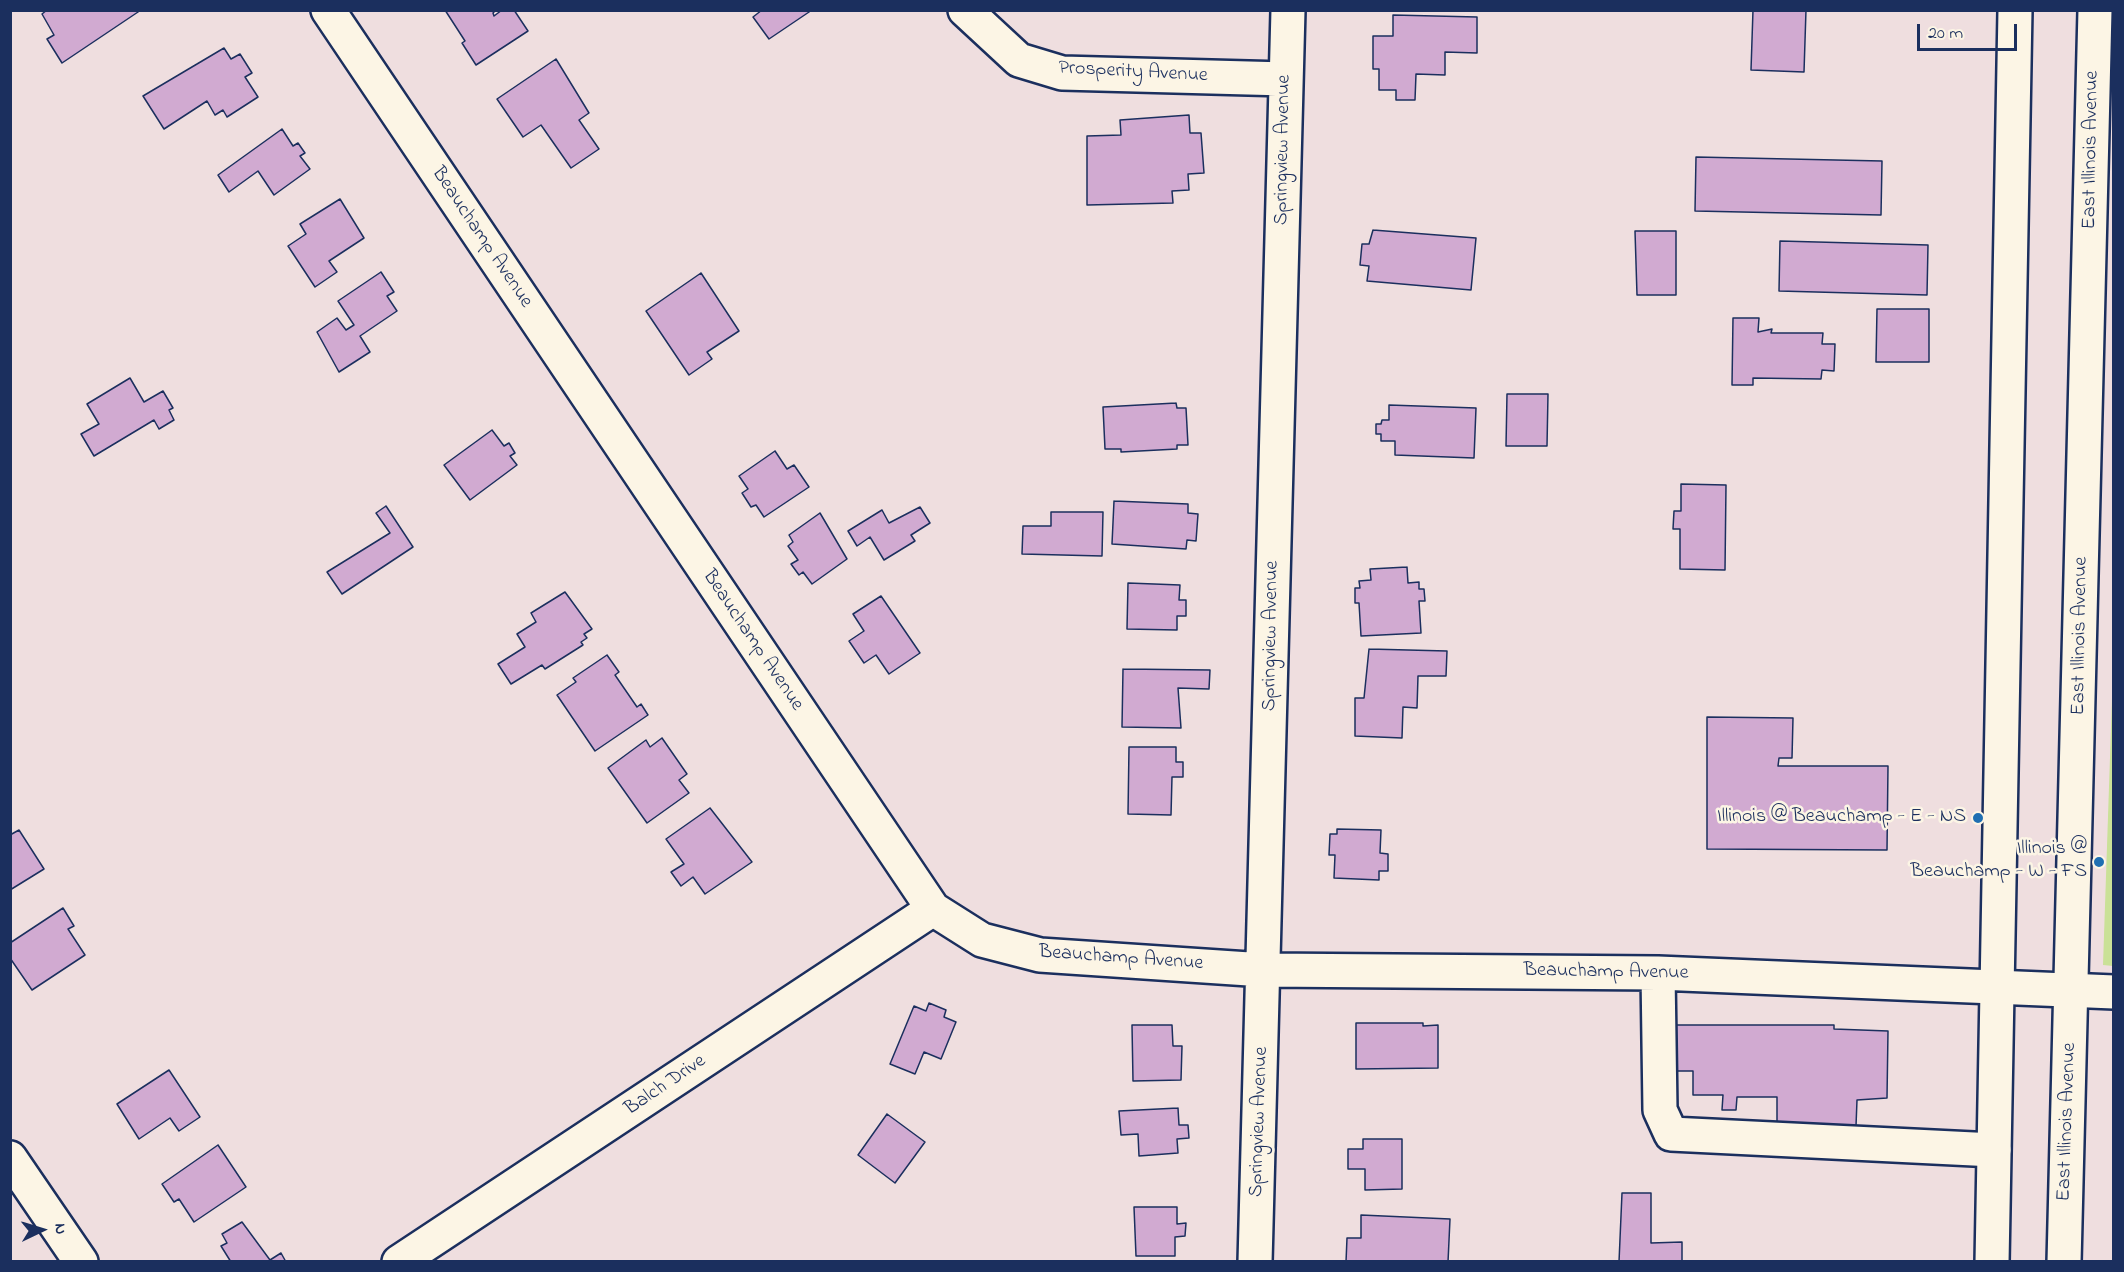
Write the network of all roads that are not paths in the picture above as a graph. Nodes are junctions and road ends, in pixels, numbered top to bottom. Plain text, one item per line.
1 (328, 10) edge
2 (965, 10) edge
3 (1288, 10) edge
4 (2016, 10) edge
5 (2095, 10) edge
6 (1286, 79) junction
7 (933, 909) junction
8 (1264, 970) junction
9 (1658, 972) junction
10 (1998, 988) junction
11 (2072, 991) junction
12 (2114, 993) edge
13 (1994, 1150) junction
14 (10, 1158) edge
15 (81, 1262) edge
16 (399, 1262) edge
17 (1255, 1262) edge
18 (1992, 1262) edge
19 (2064, 1262) edge

1 - 7 street, Beauchamp Avenue
2 - 6 street, Prosperity Avenue
3 - 6 street, Springview Avenue
4 - 10 street
5 - 11 street, East Illinois Avenue
6 - 8 street, Springview Avenue
7 - 8 street, Beauchamp Avenue
7 - 16 street, Balch Drive
8 - 9 street, Beauchamp Avenue
8 - 17 street, Springview Avenue
9 - 10 street, Beauchamp Avenue
9 - 13 street
10 - 11 street, Beauchamp Avenue
10 - 13 street
11 - 12 street, Beauchamp Avenue
11 - 19 street, East Illinois Avenue
13 - 18 street
14 - 15 street

